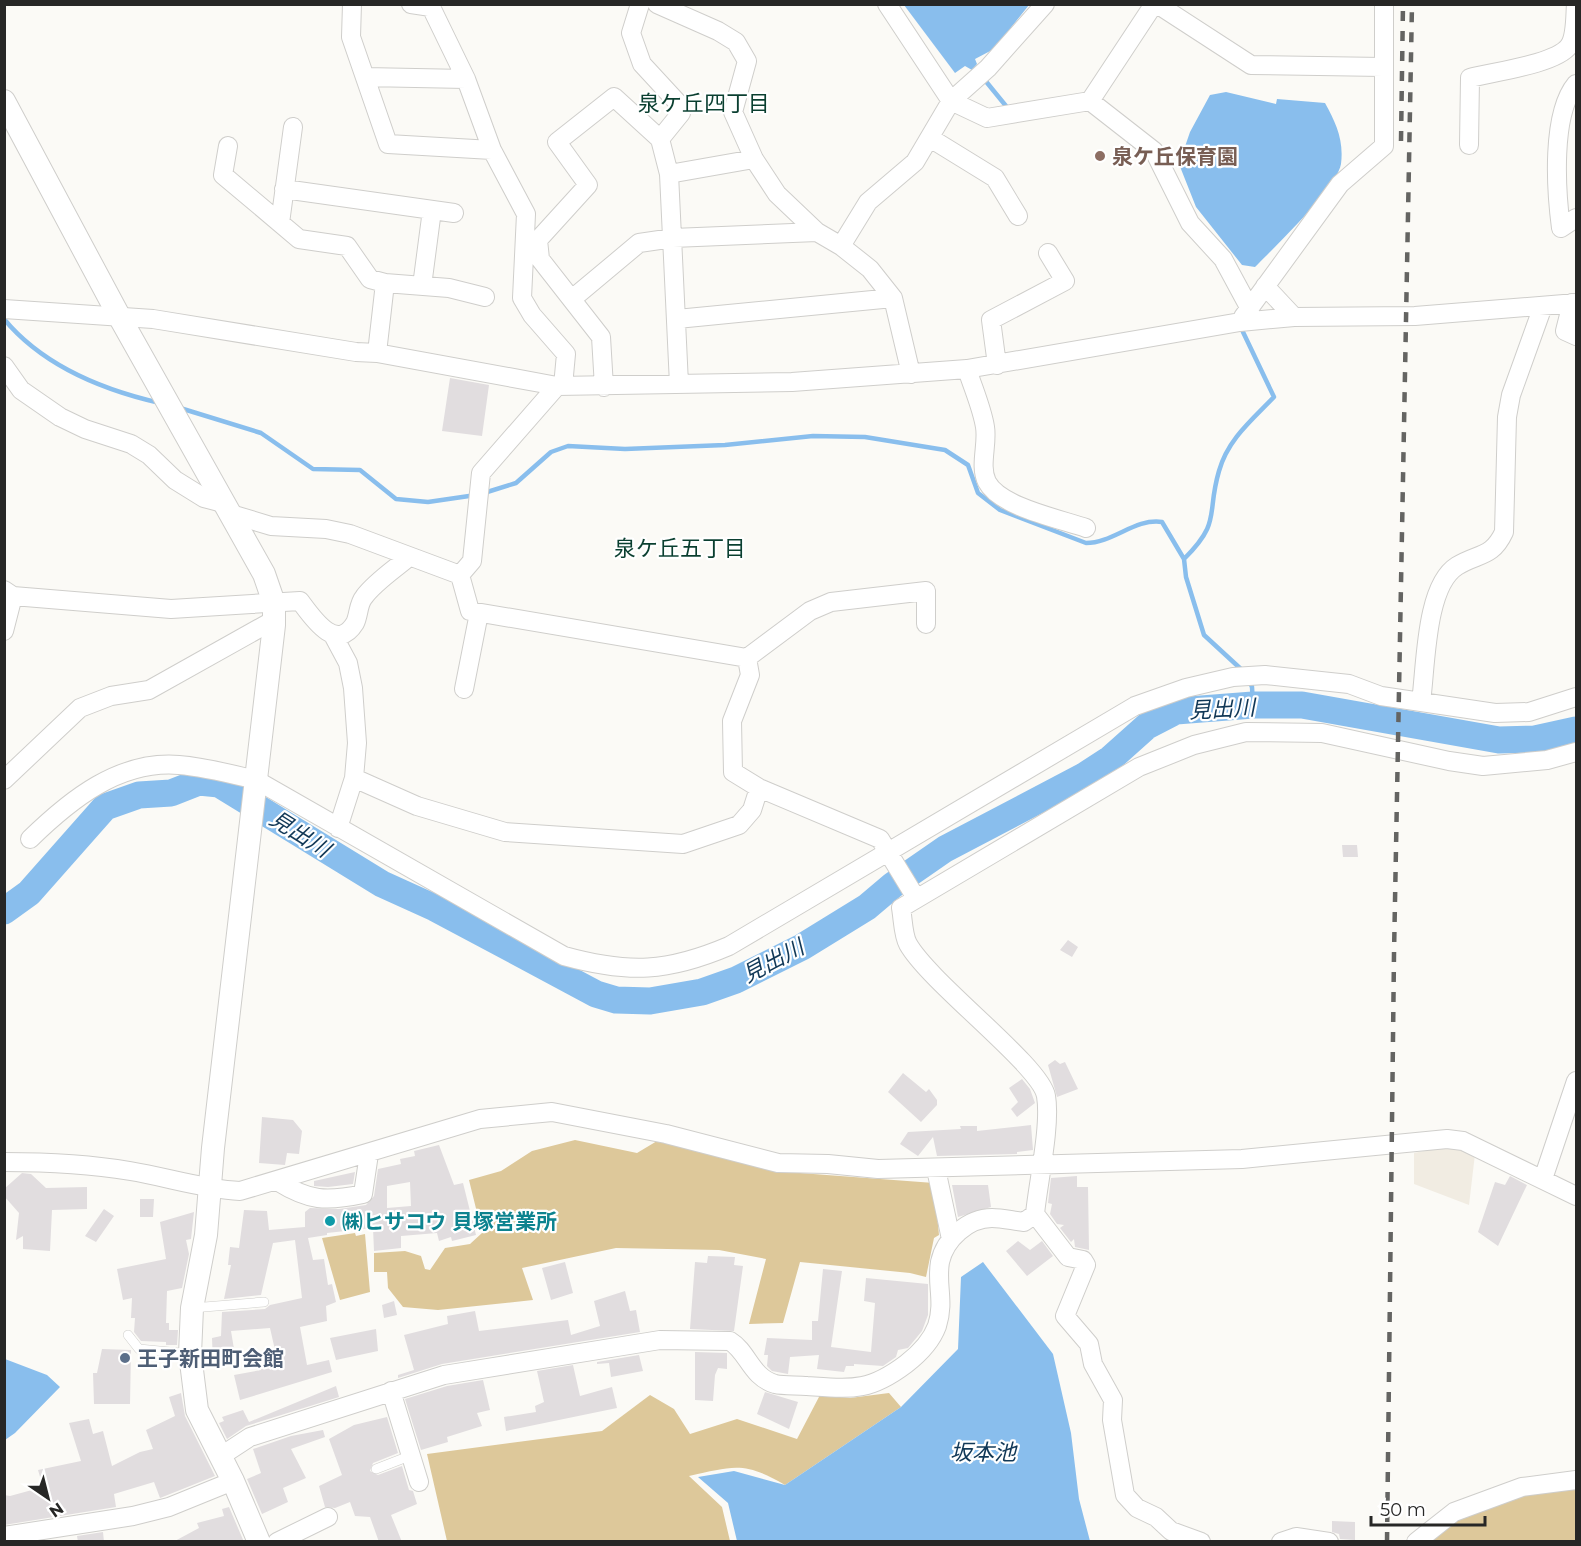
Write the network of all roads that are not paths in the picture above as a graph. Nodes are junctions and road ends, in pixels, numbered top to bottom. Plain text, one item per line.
1 (352, 4) edge
2 (411, 4) edge
3 (640, 4) edge
4 (657, 4) edge
5 (887, 4) edge
6 (1045, 4) edge
7 (1156, 4) edge
8 (1384, 4) edge
9 (1576, 4) edge
10 (432, 6) edge
11 (1574, 47) edge
12 (1383, 67) junction
13 (365, 77) junction
14 (466, 79) junction
15 (1576, 84) edge
16 (4, 101) edge
17 (951, 101) junction
18 (1090, 101) junction
19 (293, 128) dead end
20 (930, 138) junction
21 (660, 139) junction
22 (1469, 145) dead end
23 (228, 146) dead end
24 (492, 150) junction
25 (754, 159) junction
26 (669, 174) junction
27 (284, 189) junction
28 (432, 210) junction
29 (454, 213) dead end
30 (1018, 216) dead end
31 (1576, 218) edge
32 (280, 223) junction
33 (817, 232) junction
34 (673, 238) junction
35 (841, 246) junction
36 (1048, 253) dead end
37 (385, 283) junction
38 (422, 286) junction
39 (1265, 286) junction
40 (485, 297) dead end
41 (893, 298) junction
42 (572, 299) junction
43 (1574, 303) edge
44 (1543, 306) junction
45 (4, 309) edge
46 (1245, 315) junction
47 (119, 316) junction
48 (1294, 317) junction
49 (676, 319) junction
50 (1576, 336) edge
51 (377, 353) junction
52 (997, 365) junction
53 (4, 366) edge
54 (967, 369) junction
55 (911, 374) junction
56 (679, 384) junction
57 (560, 386) junction
58 (604, 387) junction
59 (226, 508) junction
60 (1086, 528) dead end
61 (410, 557) junction
62 (460, 575) junction
63 (9, 593) edge
64 (274, 611) junction
65 (479, 613) junction
66 (926, 624) dead end
67 (4, 631) edge
68 (333, 635) junction
69 (747, 658) junction
70 (464, 688) dead end
71 (1576, 697) edge
72 (1421, 702) junction
73 (1576, 752) edge
74 (354, 778) junction
75 (4, 780) edge
76 (256, 780) junction
77 (759, 788) junction
78 (338, 828) junction
79 (30, 839) dead end
80 (888, 852) junction
81 (916, 898) junction
82 (1576, 1081) edge
83 (369, 1154) junction
84 (4, 1162) edge
85 (1040, 1166) junction
86 (936, 1169) junction
87 (1543, 1179) junction
88 (277, 1181) junction
89 (209, 1189) junction
90 (1576, 1196) edge
91 (1035, 1214) junction
92 (951, 1239) junction
93 (264, 1302) dead end
94 (192, 1308) junction
95 (128, 1335) dead end
96 (190, 1354) junction
97 (391, 1391) junction
98 (412, 1455) junction
99 (221, 1456) junction
100 (376, 1469) dead end
101 (1576, 1480) edge
102 (233, 1481) junction
103 (419, 1482) dead end
104 (328, 1517) dead end
105 (4, 1536) edge
106 (259, 1542) edge
107 (277, 1542) edge
108 (1201, 1542) edge
109 (1281, 1542) edge
110 (1329, 1542) edge
111 (1416, 1542) edge

1 - 13 street
2 - 10 street
3 - 21 street
4 - 25 street
5 - 17 street
6 - 17 street
7 - 12 street
7 - 18 street
8 - 12 street
9 - 11 street
10 - 14 street
11 - 22 street
12 - 39 street
13 - 14 street
13 - 24 street
14 - 24 street
15 - 31 street
16 - 47 street
17 - 18 street
17 - 20 street
18 - 46 street
19 - 27 street
20 - 30 street
20 - 35 street
21 - 26 street
21 - 42 street
23 - 32 street
24 - 57 street
25 - 26 street
25 - 33 street
26 - 34 street
27 - 28 street
27 - 32 street
28 - 29 street
28 - 38 street
32 - 37 street
33 - 34 street
33 - 35 street
34 - 42 street
34 - 49 street
35 - 41 street
36 - 52 street
37 - 38 street
37 - 51 street
38 - 40 street
39 - 46 street
39 - 48 street
41 - 49 street
41 - 55 street
42 - 58 street
43 - 44 street
43 - 50 street
44 - 48 street
44 - 72 street
45 - 47 street
46 - 48 street
46 - 52 street
47 - 51 street
47 - 59 street
49 - 56 street
51 - 57 street
52 - 54 street
53 - 59 street
54 - 55 street
54 - 60 street
55 - 56 street
56 - 58 street
57 - 58 street
57 - 62 street
59 - 61 street
59 - 64 street
61 - 62 street
61 - 68 street
62 - 65 street
63 - 64 street
63 - 67 street
64 - 68 street
64 - 75 street
64 - 76 street
65 - 69 street
65 - 70 street
66 - 69 street
68 - 74 street
69 - 77 street
71 - 72 street
72 - 80 street
73 - 81 street
74 - 77 street
74 - 78 street
76 - 78 street
76 - 79 street
76 - 89 street
77 - 80 street
78 - 80 street
80 - 81 street
81 - 85 street
82 - 87 street
83 - 86 street
83 - 88 street
83 - 88 street
84 - 89 street
85 - 86 street
85 - 87 street
85 - 91 street
86 - 92 street
87 - 90 street
88 - 89 street
89 - 94 street
91 - 92 street
91 - 108 street
92 - 97 street
93 - 94 lane
94 - 96 street
95 - 96 lane
96 - 99 street
97 - 98 street
97 - 99 street
98 - 100 lane
98 - 103 street
99 - 102 street
101 - 111 street
102 - 105 street
102 - 106 street
104 - 107 street
109 - 110 street

